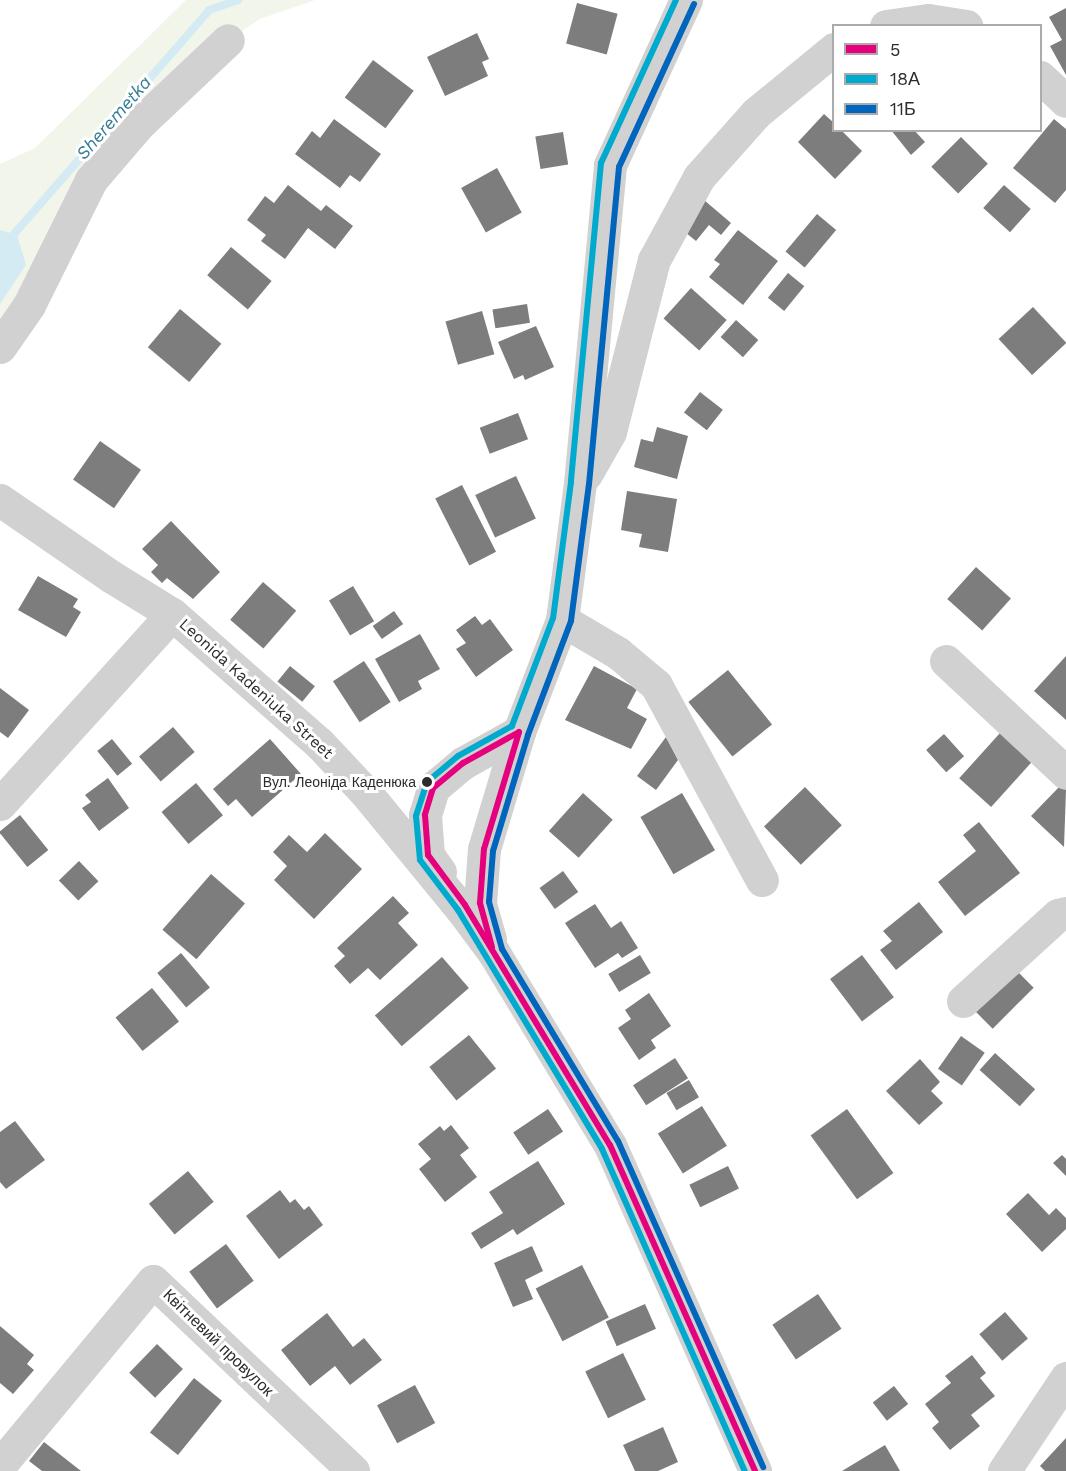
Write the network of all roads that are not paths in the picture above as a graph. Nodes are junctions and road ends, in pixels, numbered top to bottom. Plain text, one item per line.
1 (687, 0) edge
2 (900, 24) edge
3 (954, 24) edge
4 (228, 40) dead end
5 (832, 50) edge
6 (1042, 78) edge
7 (1066, 101) edge
8 (0, 347) edge
9 (580, 483) junction
10 (0, 500) edge
11 (172, 614) junction
12 (562, 620) junction
13 (946, 661) dead end
14 (519, 732) junction
15 (1066, 773) edge
16 (0, 804) edge
17 (762, 880) dead end
18 (1066, 913) edge
19 (494, 953) junction
20 (963, 1001) dead end
21 (1066, 1378) edge
22 (0, 1465) edge
23 (353, 1471) edge
24 (755, 1471) edge
25 (1004, 1471) edge

1 - 9 street, Leonida Kadeniuka Street
2 - 3 street
4 - 8 street
5 - 9 street, Leonida Kadeniuka Street
6 - 7 street
9 - 12 street, Leonida Kadeniuka Street
10 - 11 street, Leonida Kadeniuka Street
11 - 16 street
11 - 19 street, Leonida Kadeniuka Street
12 - 14 street, Leonida Kadeniuka Street
12 - 17 street
13 - 15 street
14 - 19 street, Leonida Kadeniuka Street
14 - 19 street
18 - 20 street
19 - 24 street, Leonida Kadeniuka Street
21 - 25 street
22 - 23 street, Квітневий провулок

